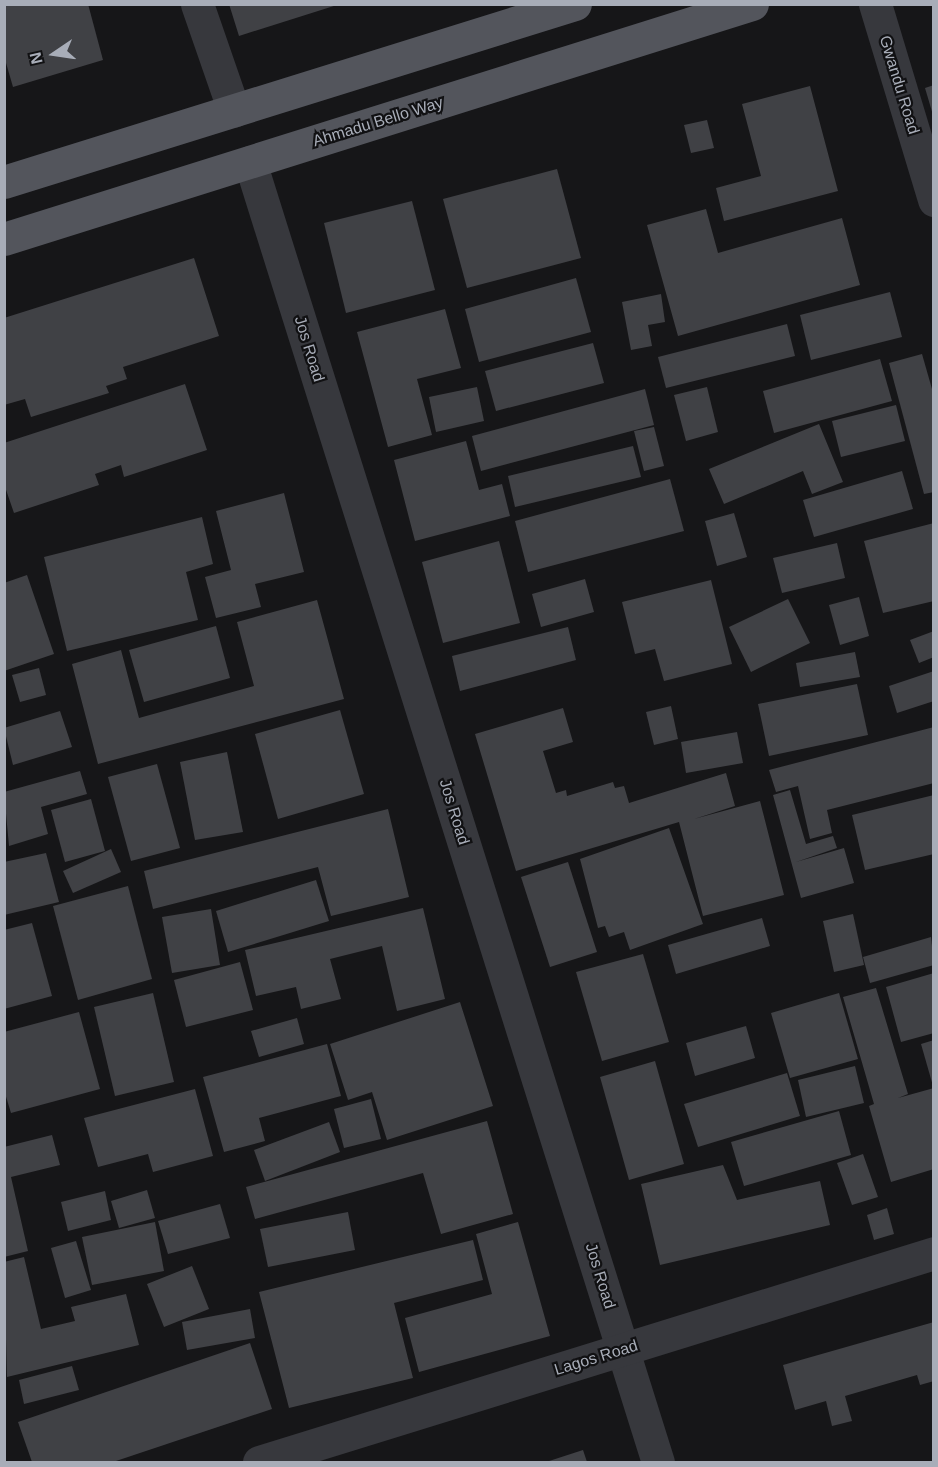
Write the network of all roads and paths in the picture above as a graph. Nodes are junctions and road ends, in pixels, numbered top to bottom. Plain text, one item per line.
1 (197, 4) edge
2 (575, 4) edge
3 (752, 4) edge
4 (875, 4) edge
5 (234, 111) junction
6 (250, 162) junction
7 (4, 182) edge
8 (933, 200) edge
9 (4, 239) edge
10 (933, 1253) edge
11 (623, 1349) junction
12 (259, 1462) edge
13 (658, 1462) edge

1 - 5 street
2 - 5 main road
3 - 6 main road, Ahmadu Bello Way
4 - 8 street, Gwandu Road
5 - 7 main road
6 - 9 main road, Ahmadu Bello Way
6 - 11 street, Jos Road
10 - 11 street, Lagos Road
11 - 12 street, Lagos Road
11 - 13 street, Jos Road

